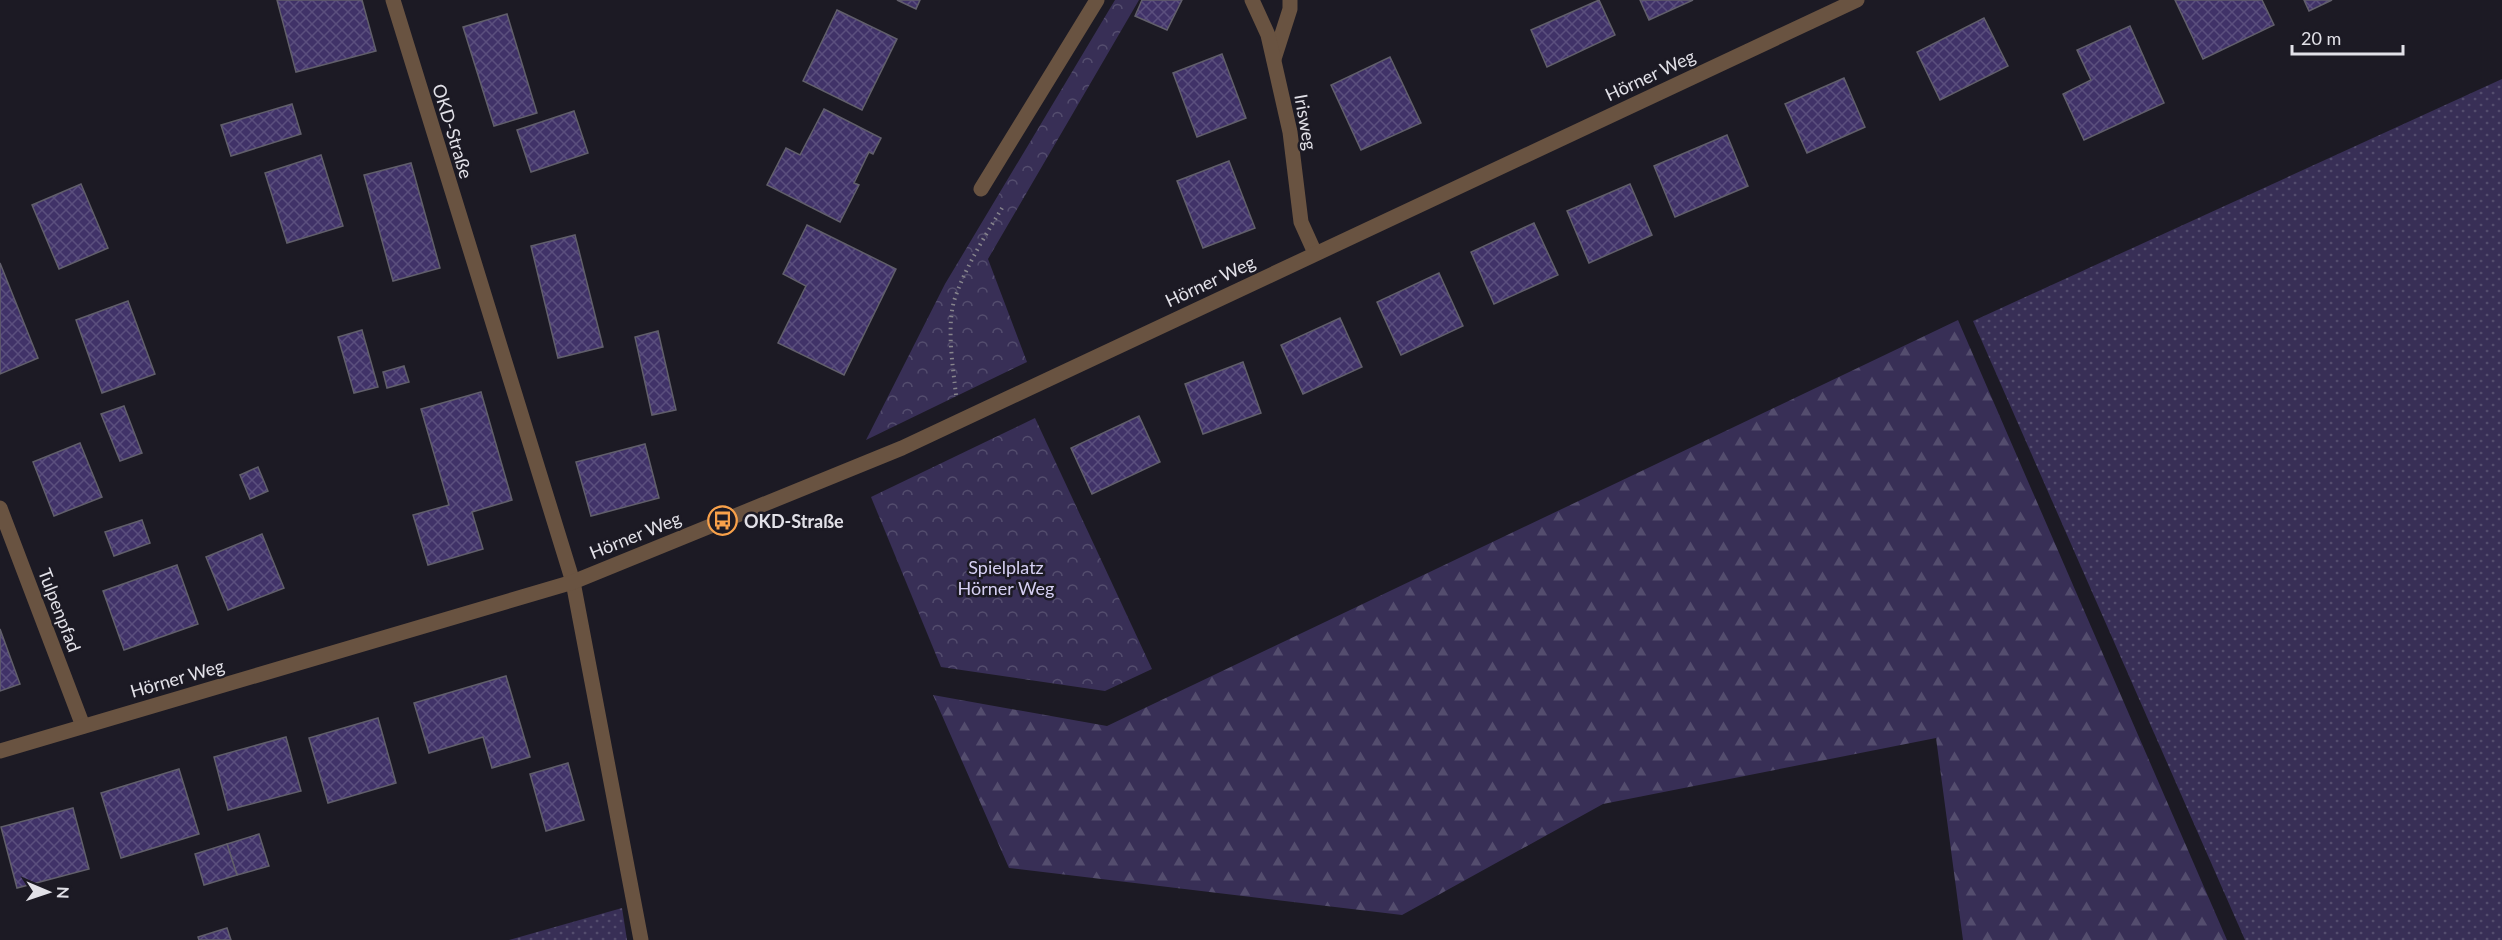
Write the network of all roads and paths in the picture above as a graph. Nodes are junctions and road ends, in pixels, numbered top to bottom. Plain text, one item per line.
1 (393, 0) edge
2 (1097, 0) edge
3 (1252, 0) edge
4 (1290, 0) edge
5 (1857, 0) edge
6 (1274, 59) junction
7 (981, 189) dead end
8 (1006, 201) dead end
9 (1315, 254) junction
10 (958, 422) junction
11 (0, 508) edge
12 (573, 582) junction
13 (83, 726) junction
14 (0, 751) edge
15 (641, 940) edge

1 - 12 street, OKD-Straße
2 - 7 street
3 - 6 street, Irisweg
4 - 6 street
5 - 9 street, Hörner Weg
6 - 9 street, Irisweg
8 - 10 path
9 - 10 street, Hörner Weg
10 - 12 street, Hörner Weg
11 - 13 street, Tulpenpfad
12 - 13 street, Hörner Weg
12 - 15 street
13 - 14 street, Hörner Weg

